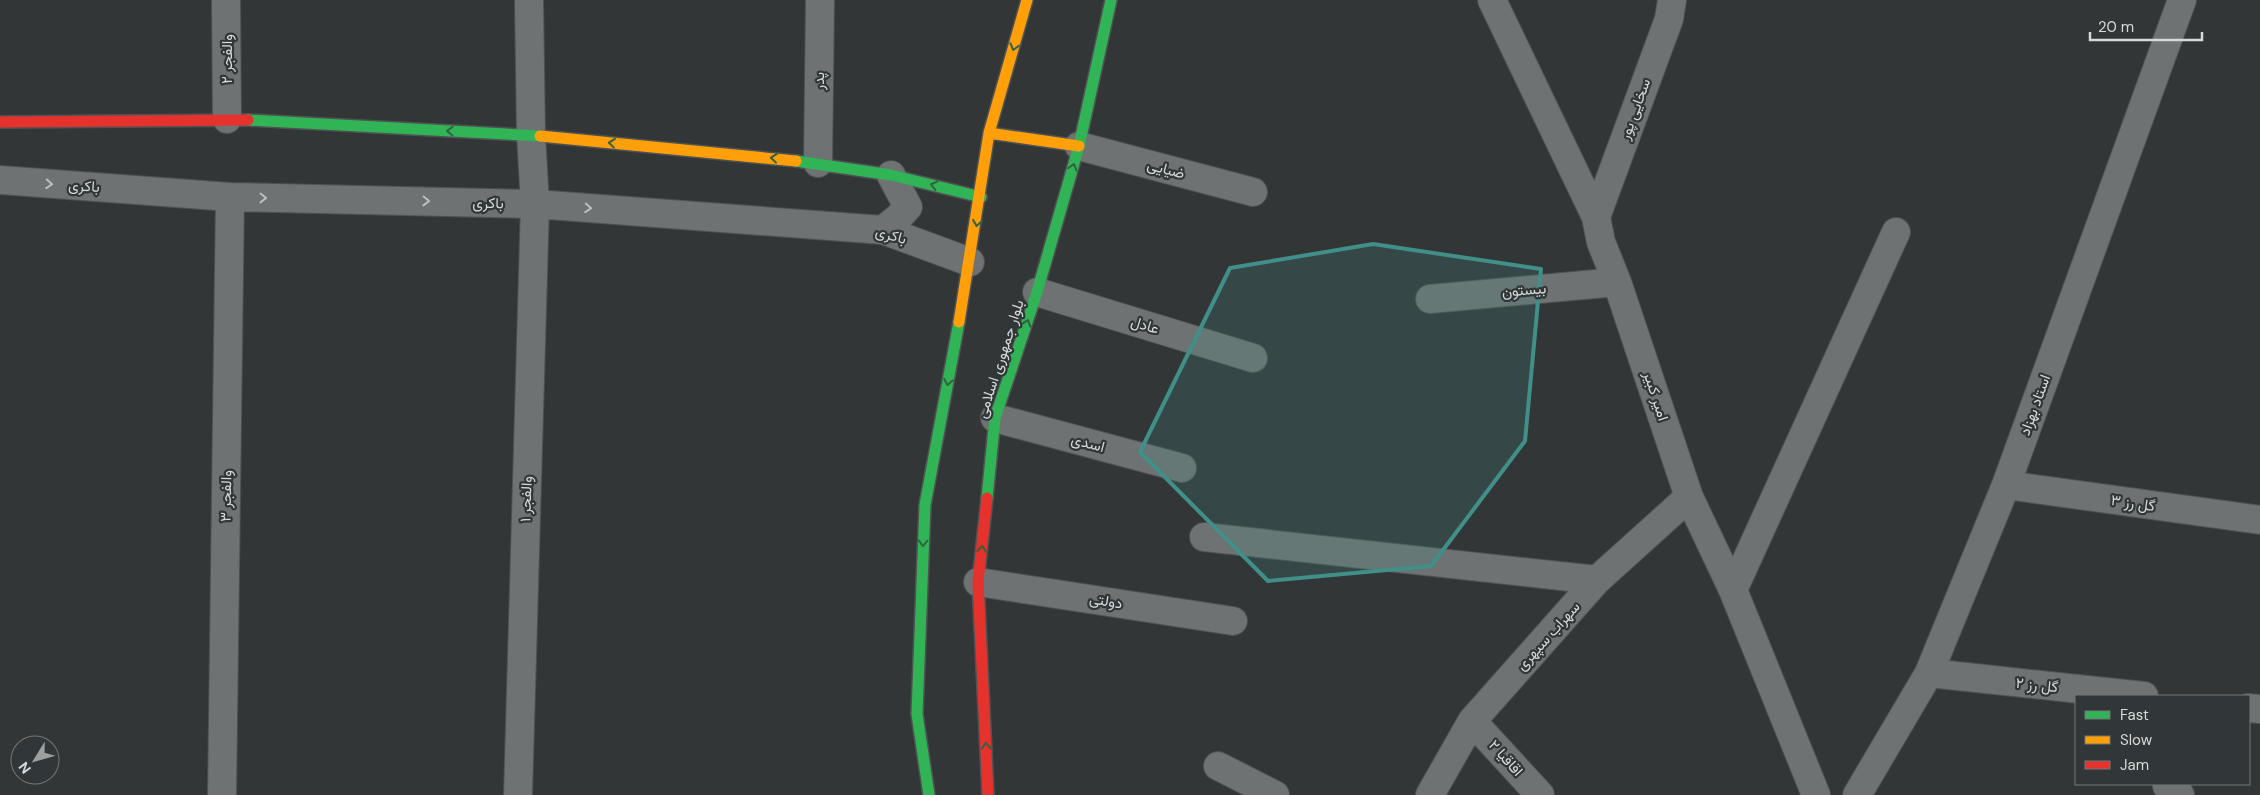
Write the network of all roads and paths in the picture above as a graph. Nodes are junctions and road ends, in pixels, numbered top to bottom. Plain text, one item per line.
1 (226, 0) edge
2 (529, 0) edge
3 (820, 0) edge
4 (1027, 0) edge
5 (1111, 0) edge
6 (1492, 0) edge
7 (1672, 0) edge
8 (2182, 0) edge
9 (227, 119) junction
10 (0, 122) edge
11 (989, 133) junction
12 (531, 135) junction
13 (1079, 146) junction
14 (818, 163) junction
15 (891, 175) junction
16 (0, 180) edge
17 (1253, 192) dead end
18 (230, 197) junction
19 (981, 197) junction
20 (535, 204) junction
21 (1596, 217) junction
22 (883, 230) junction
23 (1896, 232) dead end
24 (970, 262) junction
25 (1617, 282) junction
26 (1037, 292) junction
27 (1430, 299) dead end
28 (1253, 358) dead end
29 (995, 418) junction
30 (1182, 468) dead end
31 (2006, 485) junction
32 (1689, 497) junction
33 (2260, 520) edge
34 (1204, 537) dead end
35 (1597, 580) junction
36 (978, 582) junction
37 (1733, 590) junction
38 (1233, 621) dead end
39 (1929, 673) junction
40 (2135, 695) edge
41 (1472, 721) junction
42 (1218, 766) dead end
43 (222, 795) edge
44 (518, 795) edge
45 (928, 795) edge
46 (988, 795) edge
47 (1275, 795) edge
48 (1430, 795) edge
49 (1540, 795) edge
50 (1816, 795) edge
51 (1856, 795) edge

1 - 9 street, والفجر ۲
2 - 12 street, والفجر ۱
3 - 14 street, پدر
4 -> 11 main road
5 - 13 main road, بلوار جمهوری اسلامی
6 - 21 street, امیر کبیر
7 - 21 street, سخایی پور
8 - 31 street, استاد بهزاد
9 - 10 main road
12 -> 9 main road
11 - 13 main road
11 - 19 main road
14 -> 12 main road
12 - 20 street, والفجر ۱
13 - 17 street, ضیایی
26 -> 13 main road, بلوار جمهوری اسلامی
14 - 15 main road
19 -> 15 main road
15 - 22 street
16 -> 18 street, باکری
18 -> 20 street, باکری
18 - 43 street, والفجر ۳
19 -> 24 main road
20 -> 22 street, باکری
20 - 44 street, والفجر ۱
21 - 25 street, امیر کبیر
22 - 24 street, باکری
23 - 37 street
24 -> 45 main road
25 - 27 street, بیستون
25 - 32 street, امیر کبیر
26 - 28 street, عادل
29 -> 26 main road, بلوار جمهوری اسلامی
29 - 30 street, اسدی
36 -> 29 main road, بلوار جمهوری اسلامی
31 - 33 street, گل رز ۳
31 - 39 street, استاد بهزاد
32 - 35 street, سهراب سپهری
32 - 37 street, امیر کبیر
34 - 35 street
35 - 41 street, سهراب سپهری
36 - 38 street, دولتی
46 -> 36 main road, بلوار جمهوری اسلامی
37 - 50 street, امیر کبیر
39 - 40 street, گل رز ۲
39 - 51 street, استاد بهزاد
41 - 48 street, سهراب سپهری
41 - 49 street, اقاقیا ۲
42 - 47 street

